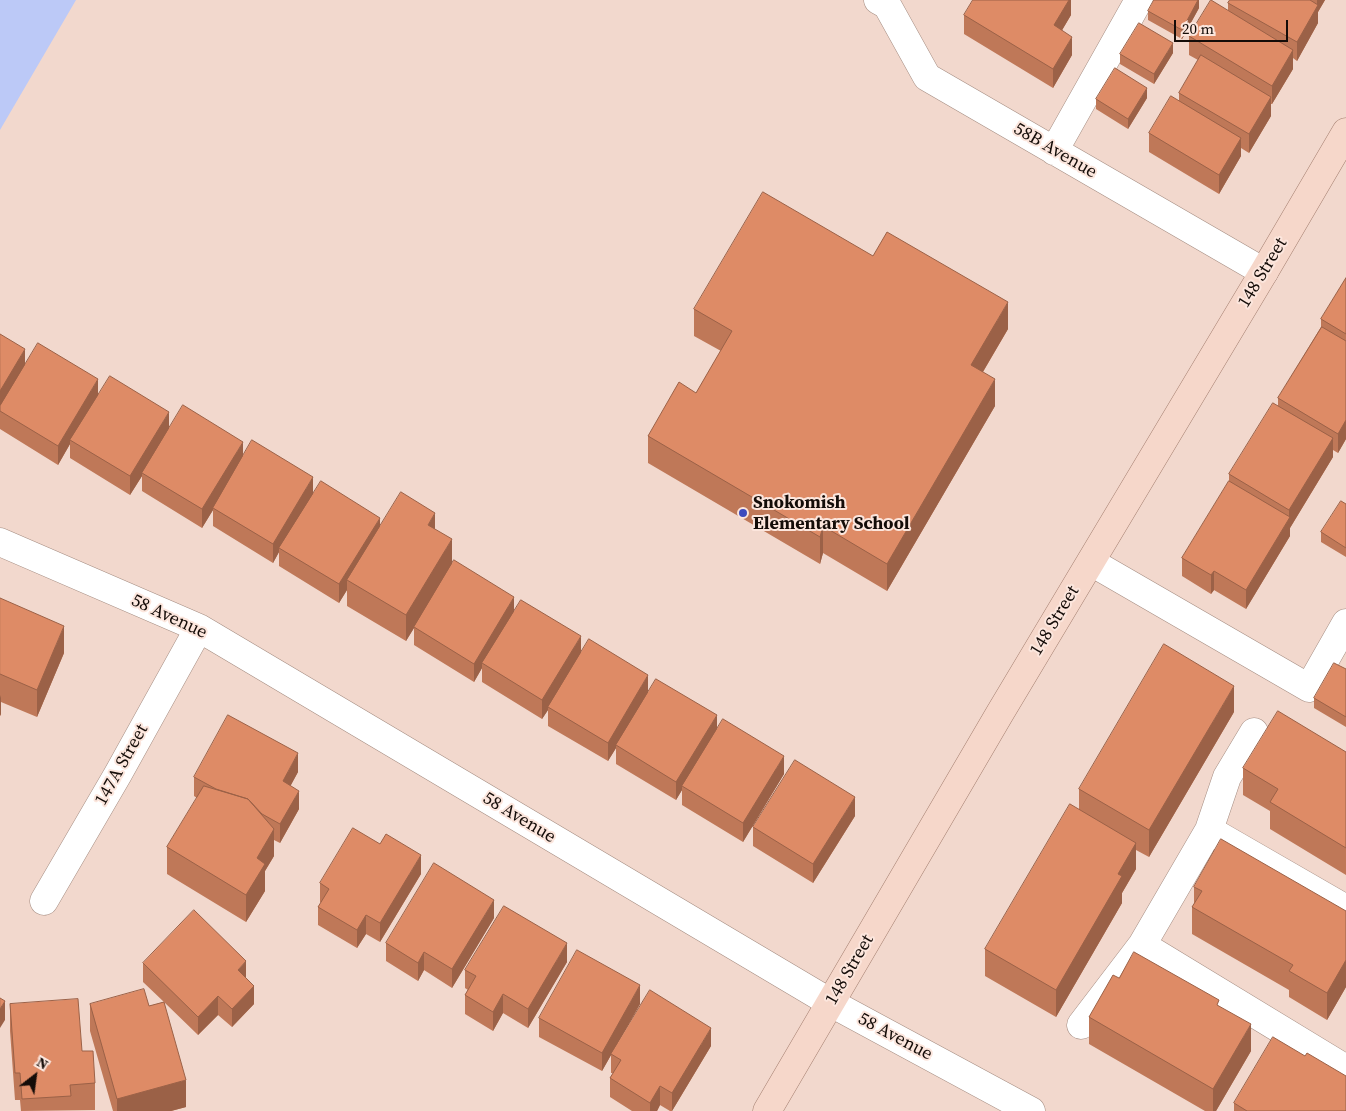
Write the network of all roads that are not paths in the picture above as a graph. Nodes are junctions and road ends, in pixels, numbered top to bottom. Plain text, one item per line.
1 (878, 0) edge
2 (1139, 0) edge
3 (1346, 132) edge
4 (1054, 151) junction
5 (1264, 272) junction
6 (0, 542) edge
7 (1091, 562) junction
8 (1346, 622) edge
9 (199, 628) junction
10 (1254, 732) dead end
11 (1209, 830) junction
12 (44, 901) dead end
13 (1346, 909) edge
14 (1142, 945) junction
15 (831, 1002) junction
16 (1081, 1025) dead end
17 (1346, 1069) edge
18 (767, 1111) edge
19 (1031, 1111) edge

1 - 4 street, 58B Avenue
2 - 4 street
3 - 5 main road, 148 Street
4 - 5 street, 58B Avenue
5 - 7 main road, 148 Street
6 - 9 street, 58 Avenue
7 - 8 street
7 - 15 main road, 148 Street
9 - 12 street, 147A Street
9 - 15 street, 58 Avenue
10 - 11 street
11 - 13 street
11 - 14 street
14 - 16 street
14 - 17 street
15 - 18 main road, 148 Street
15 - 19 street, 58 Avenue

